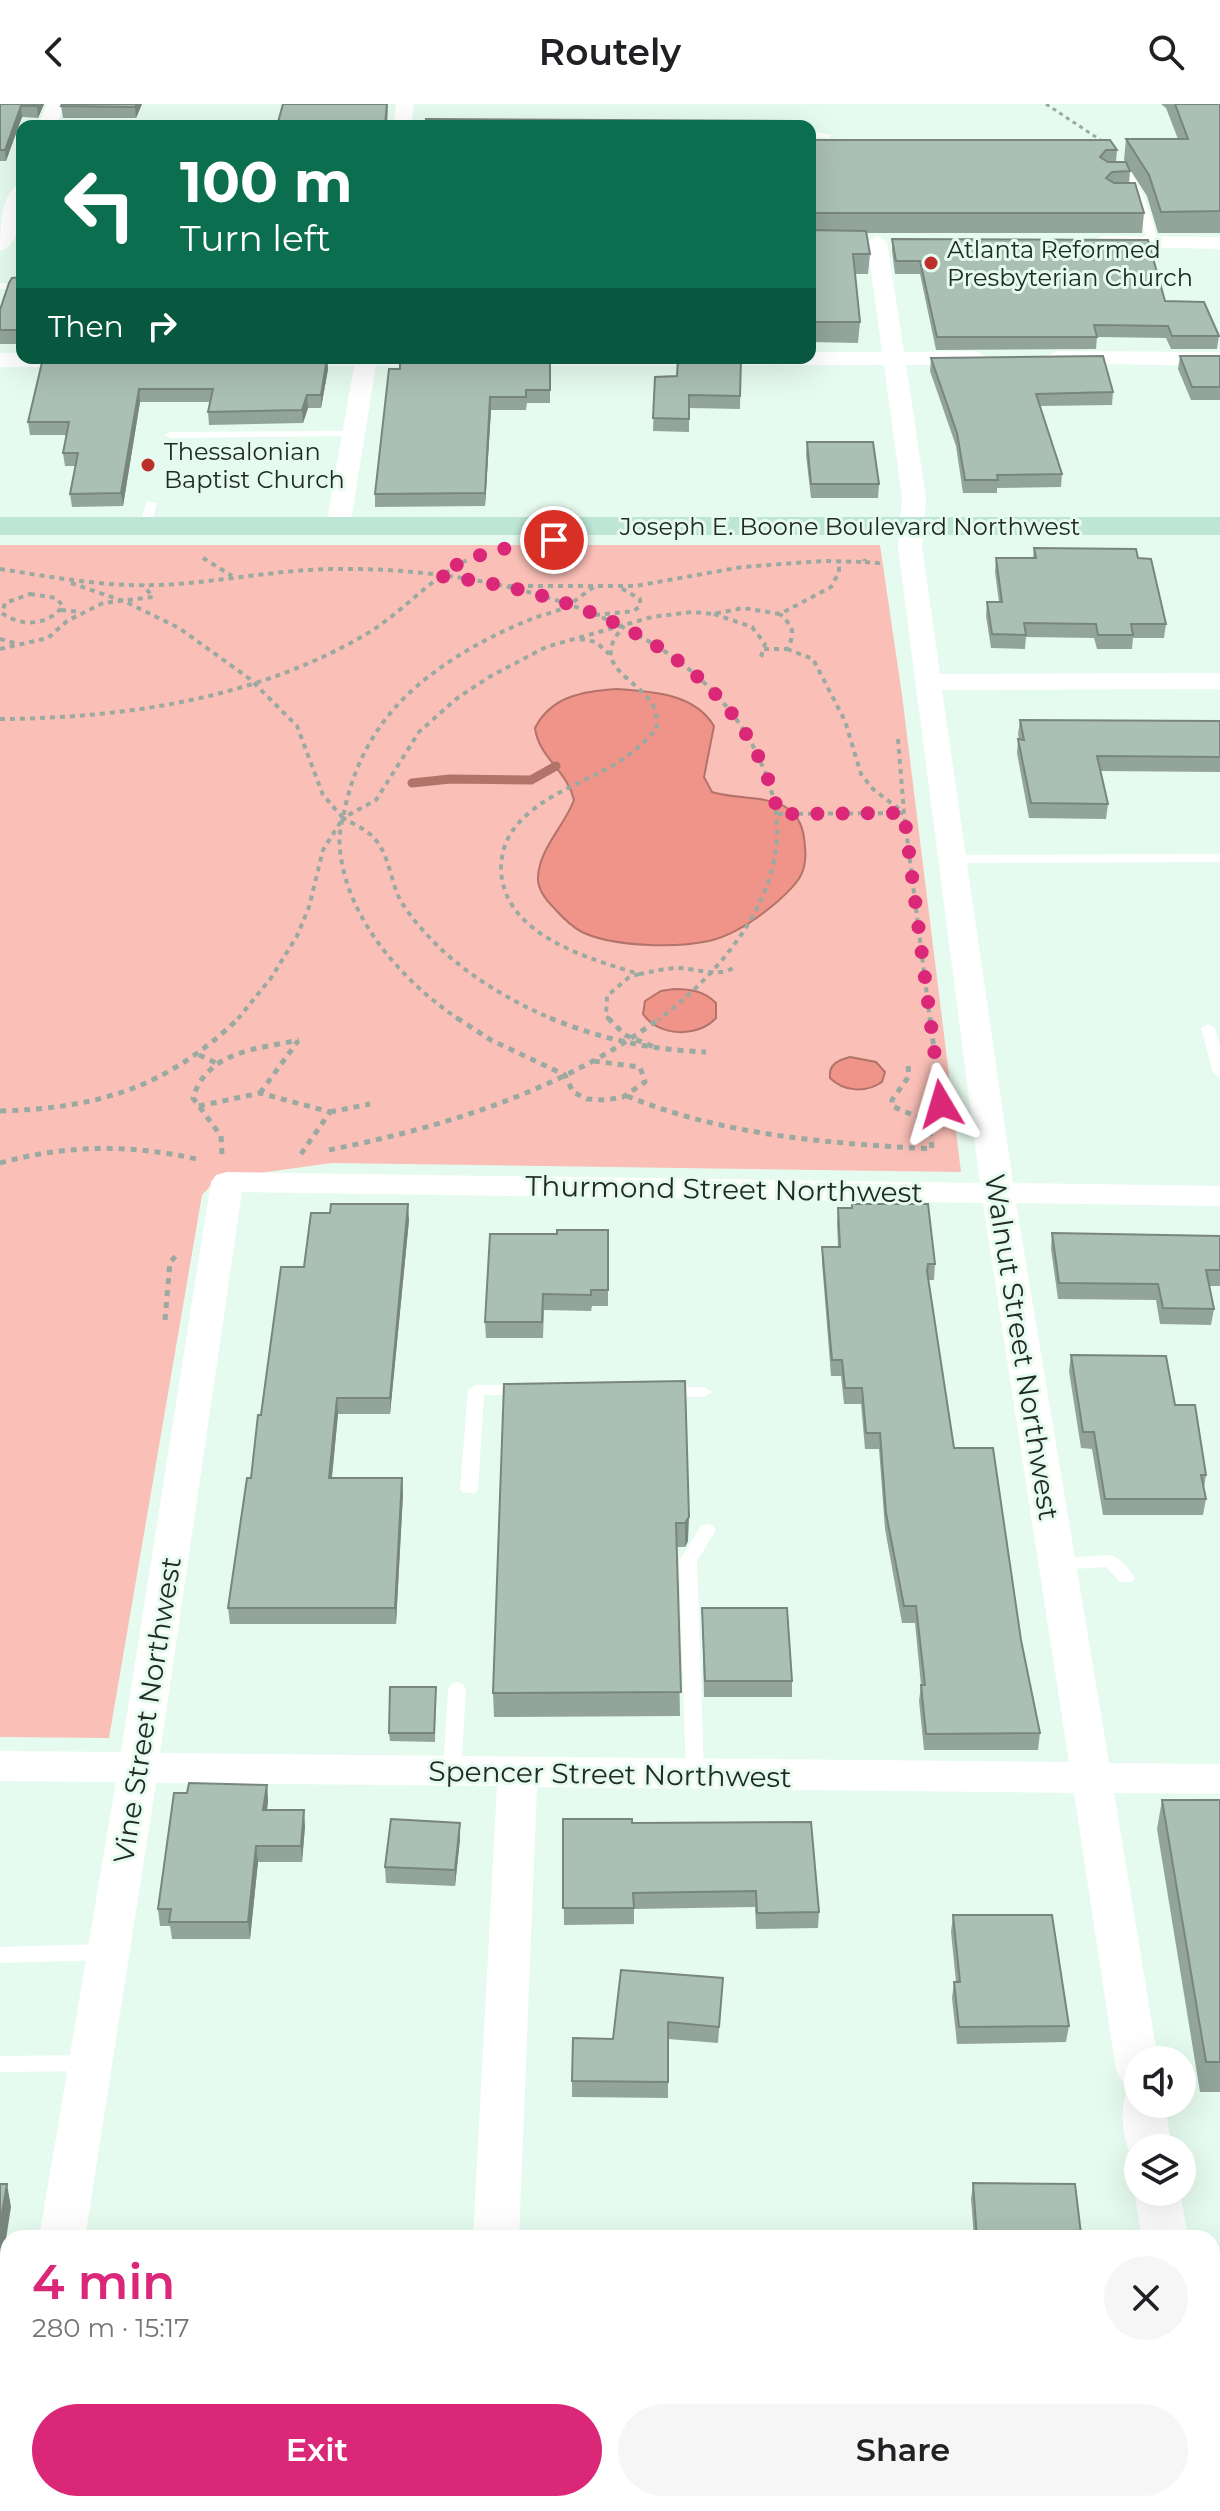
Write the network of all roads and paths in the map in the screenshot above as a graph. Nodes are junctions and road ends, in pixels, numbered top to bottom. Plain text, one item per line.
1 (1046, 104) edge
2 (816, 134) edge
3 (828, 135) dead end
4 (1119, 167) joint
5 (1125, 197) edge
6 (1137, 197) junction
7 (16, 204) edge
8 (850, 242) edge
9 (1076, 242) edge
10 (1153, 242) junction
11 (0, 245) edge
12 (1216, 247) edge
13 (816, 358) edge
14 (894, 358) junction
15 (1003, 358) edge
16 (1034, 358) edge
17 (1220, 359) edge
18 (365, 364) edge
19 (353, 434) junction
20 (170, 435) dead end
21 (0, 526) edge
22 (338, 526) junction
23 (912, 526) junction
24 (1220, 526) edge
25 (863, 550) dead end
26 (476, 556) dead end
27 (839, 562) junction
28 (0, 569) edge
29 (439, 576) junction
30 (47, 577) junction
31 (143, 585) junction
32 (495, 585) junction
33 (594, 587) junction
34 (617, 587) junction
35 (120, 599) junction
36 (569, 605) junction
37 (1, 608) edge
38 (61, 610) junction
39 (84, 612) junction
40 (713, 614) junction
41 (780, 614) junction
42 (594, 615) junction
43 (628, 622) junction
44 (0, 639) edge
45 (567, 640) junction
46 (22, 645) junction
47 (0, 649) edge
48 (764, 649) junction
49 (787, 649) junction
50 (610, 655) junction
51 (760, 660) dead end
52 (1220, 681) edge
53 (255, 682) junction
54 (928, 682) junction
55 (0, 719) edge
56 (904, 813) junction
57 (778, 814) junction
58 (343, 818) junction
59 (1220, 858) edge
60 (953, 859) junction
61 (735, 966) dead end
62 (639, 974) junction
63 (1208, 1028) dead end
64 (667, 1051) junction
65 (706, 1052) dead end
66 (199, 1055) junction
67 (592, 1061) junction
68 (216, 1063) junction
69 (908, 1066) dead end
70 (1220, 1073) edge
71 (565, 1075) junction
72 (260, 1093) junction
73 (627, 1096) junction
74 (370, 1104) dead end
75 (198, 1106) junction
76 (0, 1111) edge
77 (330, 1112) junction
78 (929, 1122) junction
79 (300, 1155) junction
80 (291, 1156) dead end
81 (0, 1163) edge
82 (217, 1169) junction
83 (998, 1193) junction
84 (1220, 1196) edge
85 (537, 1391) edge
86 (643, 1391) edge
87 (704, 1392) dead end
88 (469, 1489) dead end
89 (707, 1530) dead end
90 (1057, 1564) junction
91 (1126, 1578) dead end
92 (457, 1689) dead end
93 (0, 1766) edge
94 (139, 1767) junction
95 (452, 1772) junction
96 (518, 1774) junction
97 (695, 1775) junction
98 (1091, 1778) junction
99 (1220, 1779) edge
100 (109, 1952) junction
101 (0, 1955) edge
102 (1134, 2046) edge
103 (91, 2063) junction
104 (0, 2064) edge
105 (1159, 2206) edge
106 (63, 2230) edge
107 (496, 2230) edge
108 (1164, 2230) edge

1 - 4 path
2 - 3 lane
4 - 6 lane
5 - 6 lane
6 - 10 lane
7 - 11 street
8 - 14 street, Walnut Street Northwest
9 - 10 street
10 - 12 street
13 - 14 street
14 - 15 street
14 - 23 street, Walnut Street Northwest
16 - 17 street
18 - 19 street
19 - 20 lane
19 - 22 street
21 - 22 main road, Joseph E. Boone Boulevard Northwest
22 - 23 main road, Joseph E. Boone Boulevard Northwest
23 - 24 main road, Joseph E. Boone Boulevard Northwest
23 - 54 street, Walnut Street Northwest
25 - 27 path
26 - 29 path
27 - 34 path
27 - 41 path
28 - 30 path
29 - 31 path
29 - 32 path
29 - 53 path
30 - 31 path
30 - 35 path
31 - 35 path
32 - 33 path
32 - 36 path
33 - 34 path
33 - 36 path
34 - 42 path
35 - 39 path
35 - 53 path
36 - 42 path
36 - 58 path
37 - 38 path
37 - 38 path
38 - 39 path
39 - 46 path
40 - 41 path
40 - 43 path
40 - 48 path
41 - 49 path
42 - 57 path
43 - 45 path
43 - 50 path
44 - 46 path
45 - 50 path
45 - 58 path
46 - 47 path
48 - 49 path
48 - 51 path
49 - 56 path
50 - 62 path
52 - 54 street
53 - 55 path
53 - 58 path
54 - 60 street, Walnut Street Northwest
56 - 57 path
56 - 78 path
57 - 67 path
58 - 64 path
58 - 66 path
58 - 71 path
59 - 60 lane
60 - 83 street, Walnut Street Northwest
61 - 62 path
62 - 64 path
63 - 70 lane
64 - 65 path
66 - 68 path
66 - 76 path
67 - 71 path
67 - 73 path
68 - 72 path
68 - 75 path
69 - 78 path
71 - 73 path
71 - 79 path
72 - 75 path
72 - 77 path
73 - 78 path
74 - 77 path
75 - 82 path
77 - 79 path
79 - 80 path
81 - 82 path
82 - 83 street, Thurmond Street Northwest
82 - 94 street, Vine Street Northwest
83 - 84 street, Thurmond Street Northwest
83 - 90 street, Walnut Street Northwest
85 - 88 lane
86 - 87 lane
89 - 97 lane
90 - 91 lane
90 - 98 street, Walnut Street Northwest
92 - 95 lane
93 - 94 street, Spencer Street Northwest
94 - 95 street, Spencer Street Northwest
94 - 100 street, Vine Street Northwest
95 - 96 street, Spencer Street Northwest
96 - 97 street, Spencer Street Northwest
96 - 107 street
97 - 98 street, Spencer Street Northwest
98 - 99 street, Spencer Street Northwest
98 - 102 street, Walnut Street Northwest
100 - 101 lane
100 - 103 street, Vine Street Northwest
103 - 104 lane
103 - 106 street, Vine Street Northwest
105 - 108 street

